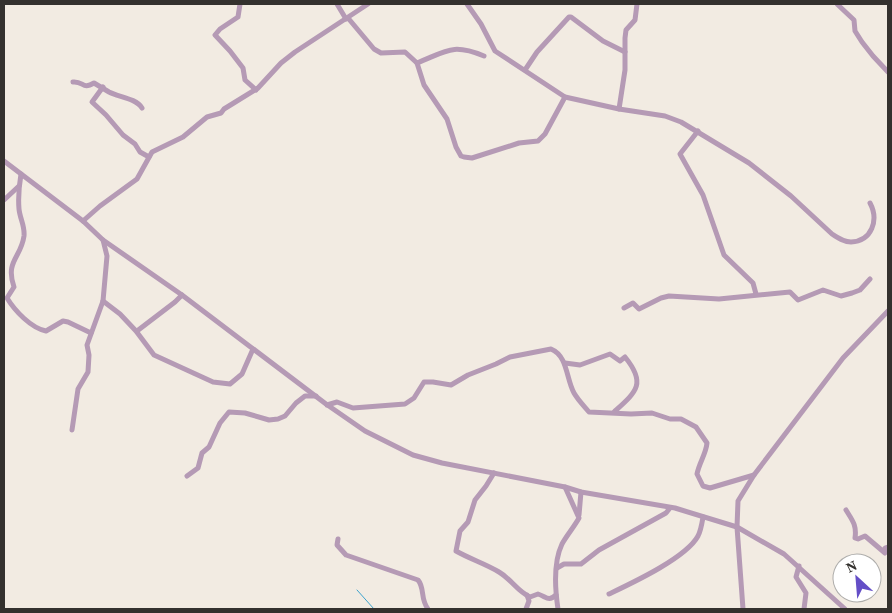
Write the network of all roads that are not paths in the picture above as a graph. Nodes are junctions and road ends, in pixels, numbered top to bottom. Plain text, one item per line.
1 (240, 4) edge
2 (337, 4) edge
3 (368, 4) edge
4 (467, 4) edge
5 (637, 4) edge
6 (837, 4) edge
7 (347, 19) junction
8 (625, 52) junction
9 (484, 56) dead end
10 (417, 63) junction
11 (524, 70) junction
12 (888, 72) edge
13 (73, 82) dead end
14 (103, 87) junction
15 (256, 90) junction
16 (565, 97) junction
17 (142, 108) dead end
18 (619, 109) junction
19 (698, 131) junction
20 (149, 157) junction
21 (4, 161) edge
22 (21, 174) junction
23 (19, 186) junction
24 (4, 200) edge
25 (870, 203) dead end
26 (83, 221) junction
27 (103, 240) junction
28 (870, 280) dead end
29 (756, 294) junction
30 (182, 295) junction
31 (103, 301) junction
32 (624, 308) dead end
33 (888, 311) edge
34 (137, 331) junction
35 (91, 333) junction
36 (253, 349) junction
37 (564, 363) junction
38 (316, 396) junction
39 (327, 405) junction
40 (614, 412) junction
41 (72, 430) dead end
42 (494, 473) junction
43 (754, 475) junction
44 (187, 476) dead end
45 (565, 487) junction
46 (581, 492) junction
47 (670, 508) junction
48 (846, 510) dead end
49 (703, 517) junction
50 (579, 518) junction
51 (737, 526) junction
52 (338, 539) dead end
53 (885, 548) edge
54 (799, 566) junction
55 (557, 568) junction
56 (609, 594) dead end
57 (556, 595) junction
58 (527, 596) junction
59 (743, 608) edge
60 (428, 609) edge
61 (526, 609) edge
62 (558, 609) edge
63 (735, 609) edge
64 (804, 609) edge
65 (845, 609) edge

1 - 15 street
2 - 7 street
3 - 7 street
4 - 11 street
5 - 8 street
6 - 12 street
7 - 10 street
7 - 15 street
8 - 11 street
8 - 18 street
9 - 10 street
10 - 16 street
11 - 16 street
13 - 14 street
14 - 17 street
14 - 20 street
15 - 20 street
16 - 18 street
18 - 19 street
19 - 25 street
19 - 29 street
20 - 26 street
21 - 22 street
22 - 23 street
22 - 26 street
23 - 24 street
23 - 35 street
26 - 27 street
27 - 30 street
27 - 31 street
28 - 29 street
29 - 32 street
30 - 34 street
30 - 36 street
31 - 34 street
31 - 35 street
33 - 43 street
34 - 36 street
35 - 41 street
36 - 38 street
37 - 39 street
37 - 40 street
37 - 40 street
38 - 39 street
38 - 44 street
39 - 42 street
40 - 43 street
42 - 45 street
42 - 58 street
43 - 51 street
45 - 46 street
45 - 50 street
46 - 47 street
46 - 50 street
47 - 49 street
47 - 55 street
48 - 53 street
49 - 51 street
49 - 56 street
50 - 55 street
51 - 54 street
51 - 59 street
52 - 60 street
54 - 64 street
54 - 65 street
55 - 57 street
57 - 58 street
57 - 62 street
58 - 61 street
59 - 63 street

